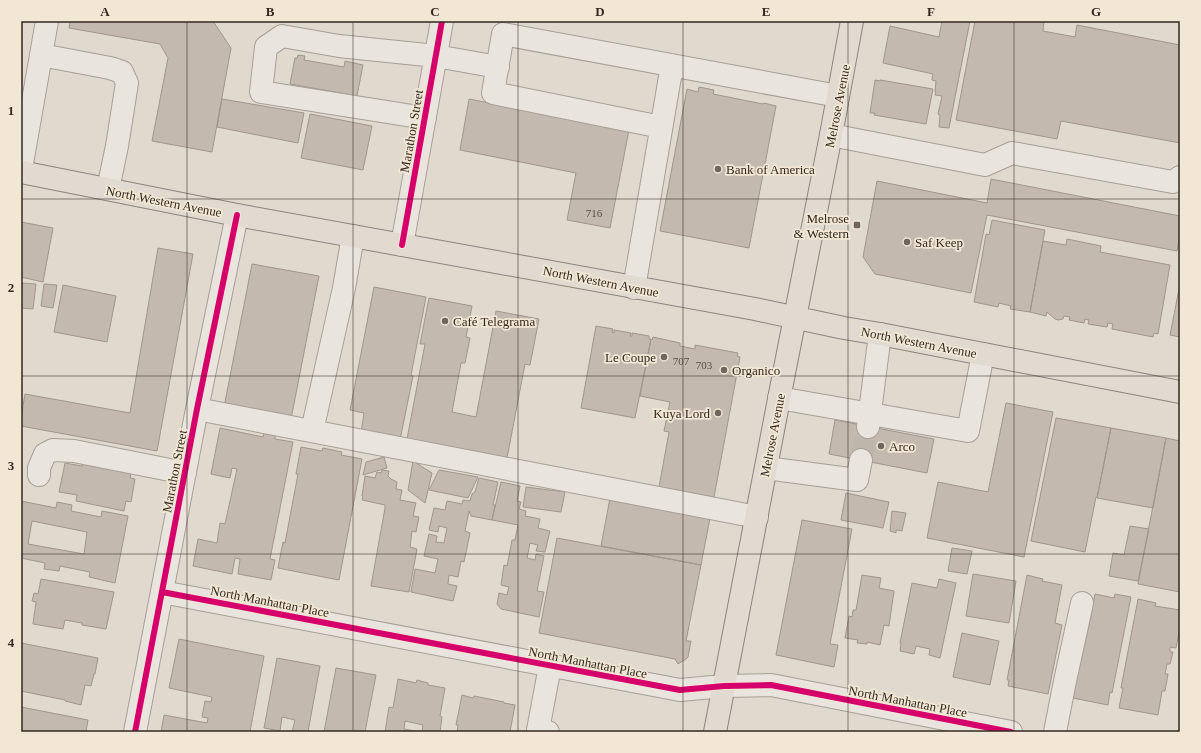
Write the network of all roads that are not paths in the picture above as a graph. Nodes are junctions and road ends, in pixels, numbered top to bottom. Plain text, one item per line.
1 (47, 21) edge
2 (442, 21) edge
3 (852, 21) edge
4 (41, 55) junction
5 (436, 56) junction
6 (672, 65) junction
7 (498, 68) junction
8 (838, 96) junction
9 (425, 118) junction
10 (661, 127) junction
11 (831, 135) junction
12 (21, 171) edge
13 (1180, 177) edge
14 (108, 189) junction
15 (237, 215) junction
16 (353, 236) junction
17 (402, 245) junction
18 (634, 288) junction
19 (795, 317) junction
20 (880, 334) junction
21 (983, 354) junction
22 (1180, 392) edge
23 (779, 398) junction
24 (197, 409) junction
25 (869, 420) junction
26 (312, 431) junction
27 (861, 460) tunnel mouth
28 (766, 468) junction
29 (185, 473) junction
30 (39, 475) dead end
31 (757, 517) junction
32 (162, 592) junction
33 (1082, 603) dead end
34 (550, 666) junction
35 (724, 686) junction
36 (135, 732) edge
37 (548, 732) edge
38 (715, 732) edge
39 (1012, 732) edge
40 (1055, 732) edge

1 - 4 street
2 - 5 street, Marathon Street
3 - 8 main road, Melrose Avenue
4 - 12 street
4 - 14 street
5 - 7 street
5 - 9 street, Marathon Street
5 - 9 street
6 - 7 street
6 - 8 street
6 - 10 street
7 - 10 street
8 - 11 main road, Melrose Avenue
9 - 17 street, Marathon Street
10 - 18 street
11 - 13 street
11 - 19 main road, Melrose Avenue
12 - 14 main road, North Western Avenue
14 - 15 main road, North Western Avenue
15 - 16 main road, North Western Avenue
15 - 24 street, Marathon Street
16 - 17 main road, North Western Avenue
16 - 26 street
17 - 18 main road, North Western Avenue
18 - 19 main road, North Western Avenue
19 - 20 main road, North Western Avenue
19 - 23 main road, Melrose Avenue
20 - 21 main road, North Western Avenue
20 - 25 street
21 - 22 main road, North Western Avenue
21 - 25 street
23 - 25 street
23 - 28 main road, Melrose Avenue
24 - 26 street
24 - 29 street, Marathon Street
26 - 31 street
27 - 28 street
28 - 31 main road, Melrose Avenue
29 - 30 street
29 - 32 street, Marathon Street
31 - 35 main road, Melrose Avenue
32 - 34 street, North Manhattan Place
32 - 36 street, Marathon Street
33 - 40 street
34 - 35 street, North Manhattan Place
34 - 37 street
35 - 38 main road, Melrose Avenue
35 - 39 street, North Manhattan Place

